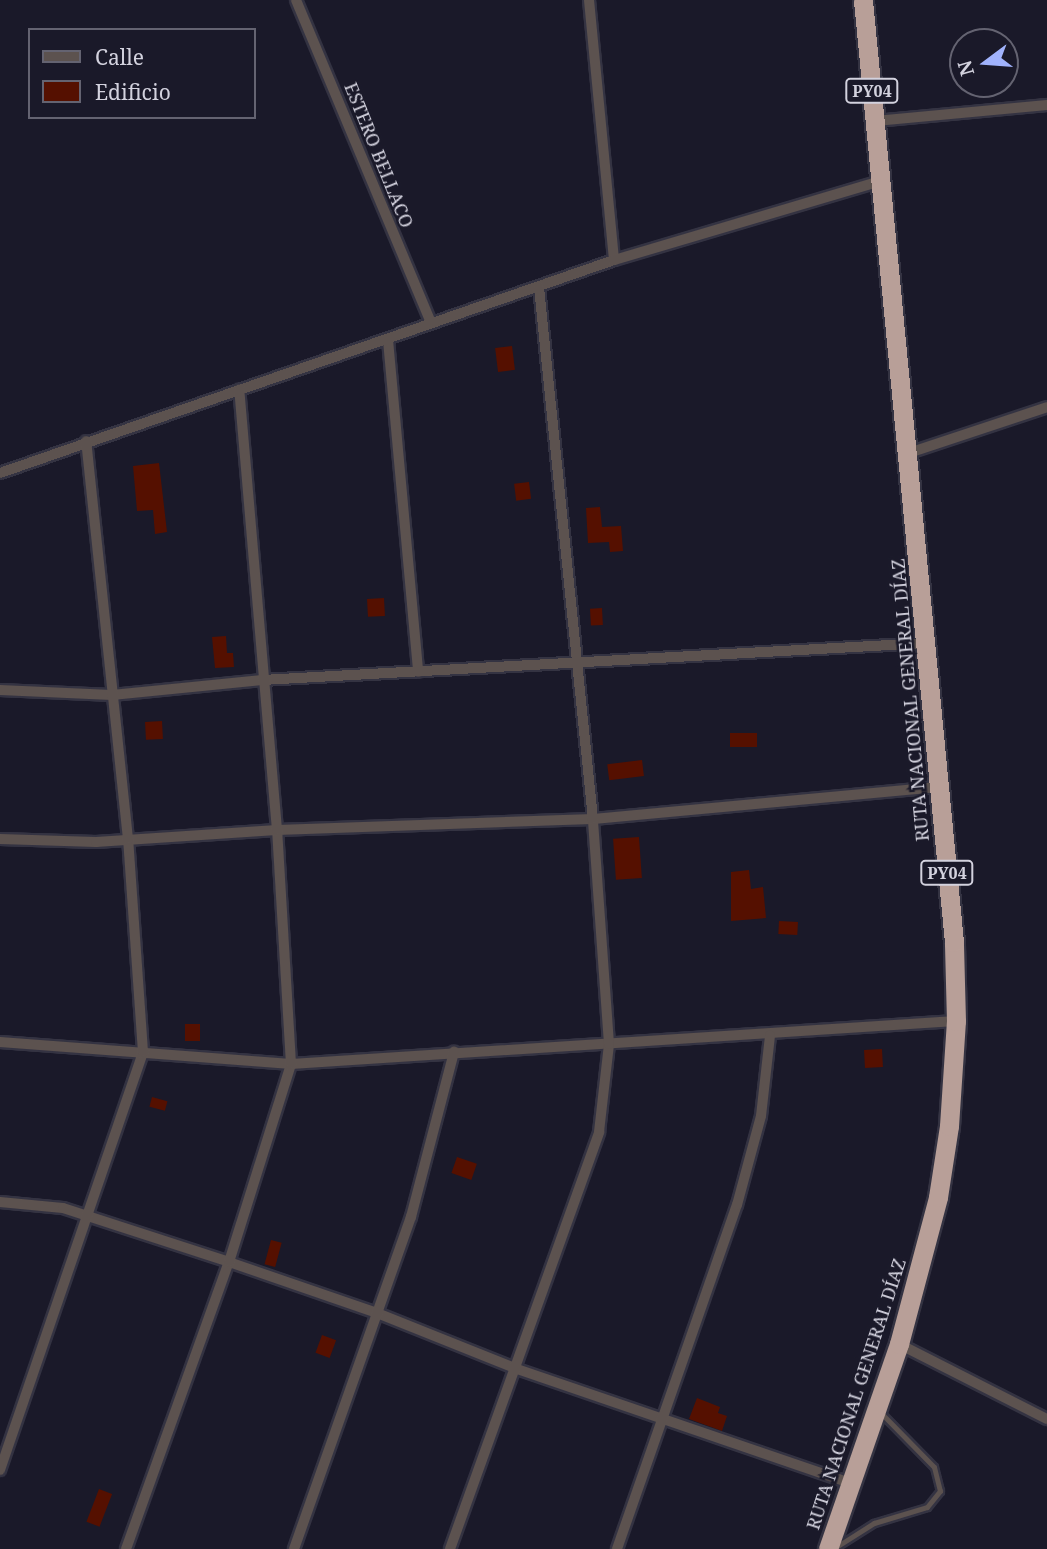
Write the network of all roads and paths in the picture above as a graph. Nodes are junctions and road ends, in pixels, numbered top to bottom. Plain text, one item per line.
1 (296, 0) edge
2 (589, 0) edge
3 (863, 0) edge
4 (1047, 106) edge
5 (875, 121) junction
6 (881, 181) junction
7 (614, 260) junction
8 (539, 287) junction
9 (431, 323) junction
10 (388, 340) junction
11 (239, 390) junction
12 (1047, 407) edge
13 (86, 442) junction
14 (909, 453) junction
15 (0, 473) edge
16 (925, 643) junction
17 (576, 660) junction
18 (418, 672) junction
19 (262, 680) junction
20 (0, 690) edge
21 (112, 695) junction
22 (939, 786) junction
23 (593, 819) junction
24 (277, 830) junction
25 (0, 839) edge
26 (128, 839) junction
27 (956, 1021) junction
28 (771, 1036) junction
29 (0, 1042) edge
30 (609, 1044) junction
31 (143, 1052) junction
32 (454, 1052) junction
33 (292, 1065) junction
34 (0, 1202) edge
35 (87, 1217) junction
36 (229, 1262) junction
37 (377, 1313) junction
38 (899, 1344) junction
39 (517, 1369) junction
40 (877, 1409) junction
41 (1047, 1419) edge
42 (660, 1420) junction
43 (0, 1470) edge
44 (852, 1484) junction
45 (126, 1549) edge
46 (294, 1549) edge
47 (450, 1549) edge
48 (617, 1549) edge
49 (828, 1549) edge
50 (834, 1549) edge

1 - 9 street, ESTERO BELLACO
2 - 7 street
3 - 5 highway, RUTA NACIONAL GENERAL DÍAZ / PY04
4 - 5 street
5 - 6 highway, RUTA NACIONAL GENERAL DÍAZ / PY04
6 - 7 street
6 - 14 highway, RUTA NACIONAL GENERAL DÍAZ / PY04
7 - 8 street
8 - 9 street
8 - 17 street
9 - 10 street
10 - 11 street
10 - 18 street
11 - 13 street
11 - 19 street
12 - 14 street
13 - 15 street
13 - 21 street
14 - 16 highway, RUTA NACIONAL GENERAL DÍAZ / PY04
16 - 17 street
16 - 22 highway, RUTA NACIONAL GENERAL DÍAZ / PY04
17 - 18 street
17 - 23 street
18 - 19 street
19 - 21 street
19 - 24 street
20 - 21 street
21 - 26 street
22 - 23 street
22 - 27 highway, RUTA NACIONAL GENERAL DÍAZ / PY04
23 - 24 street
23 - 30 street
24 - 26 street
24 - 33 street
25 - 26 street
26 - 31 street
27 - 28 street
27 - 38 highway, RUTA NACIONAL GENERAL DÍAZ / PY04
28 - 30 street
28 - 42 street
29 - 31 street
30 - 32 street
30 - 39 street
31 - 33 street
31 - 35 street
32 - 33 street
32 - 37 street
33 - 36 street
34 - 35 street
35 - 36 street
35 - 43 street
36 - 37 street
36 - 45 street
37 - 39 street
37 - 46 street
38 - 40 highway, RUTA NACIONAL GENERAL DÍAZ / PY04
38 - 41 street
39 - 42 street
39 - 47 street
40 - 44 highway, RUTA NACIONAL GENERAL DÍAZ / PY04
40 - 50 lane
42 - 44 street
42 - 48 street
44 - 49 highway, RUTA NACIONAL GENERAL DÍAZ / PY04

